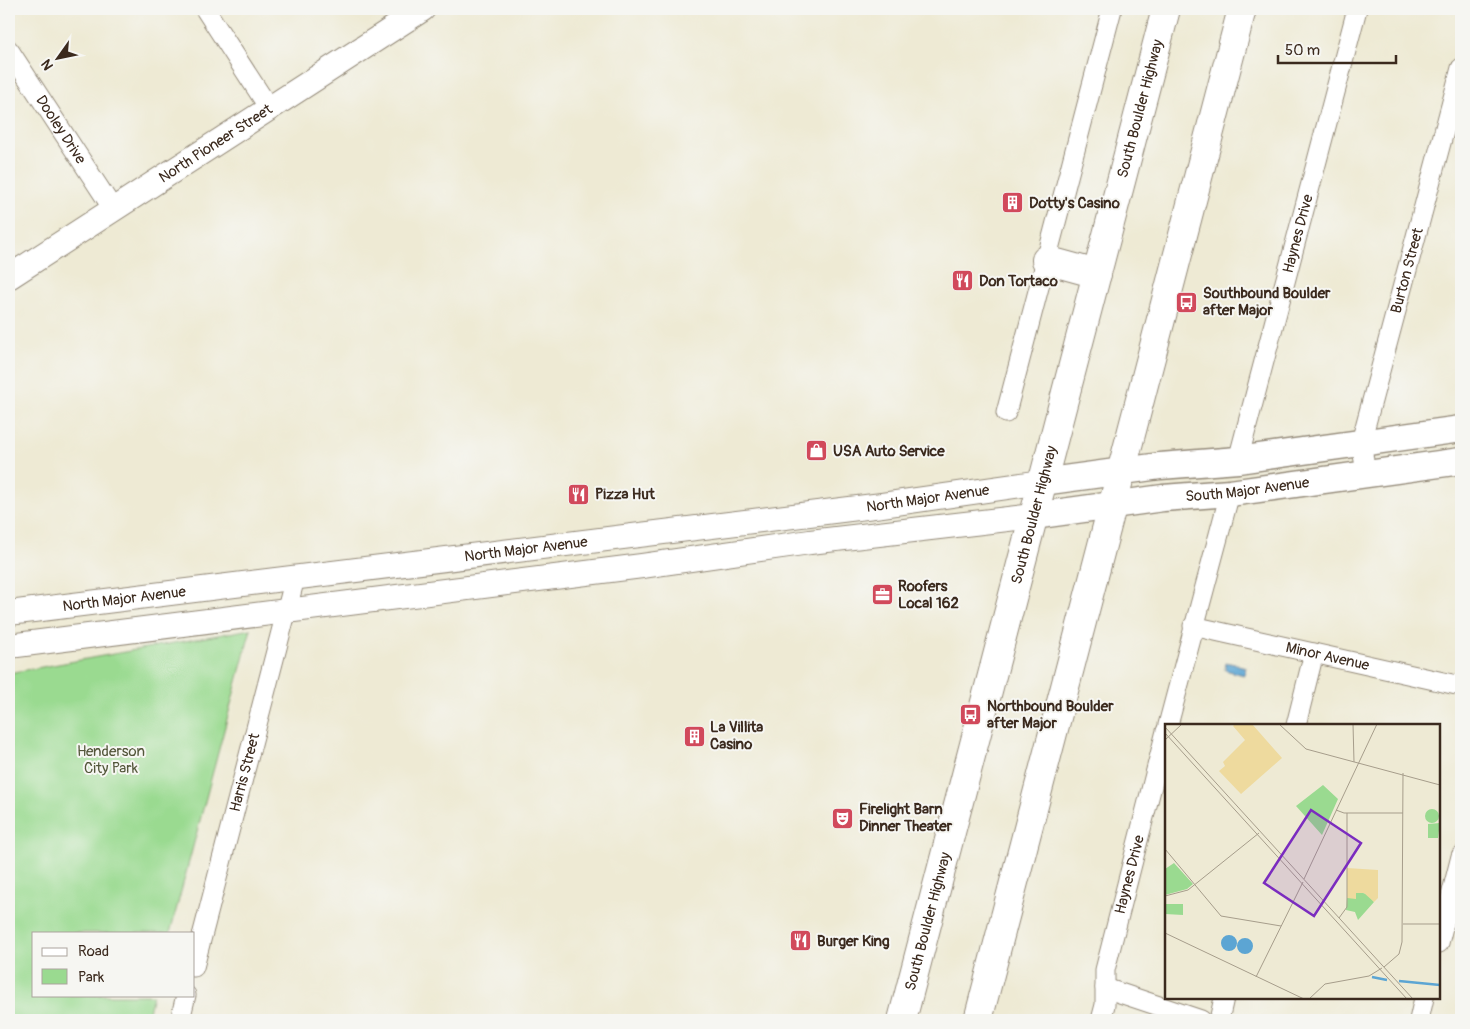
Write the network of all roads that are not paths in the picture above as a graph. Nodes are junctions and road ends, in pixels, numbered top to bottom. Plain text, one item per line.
1 (205, 9) edge
2 (423, 9) edge
3 (1112, 9) edge
4 (1242, 9) edge
5 (1357, 9) edge
6 (1158, 11) edge
7 (9, 50) edge
8 (1461, 68) edge
9 (269, 108) junction
10 (113, 209) junction
11 (1046, 260) junction
12 (1097, 274) junction
13 (9, 277) edge
14 (1006, 413) dead end
15 (1461, 429) edge
16 (1361, 442) junction
17 (1238, 460) junction
18 (1461, 461) edge
19 (1122, 470) junction
20 (1366, 473) junction
21 (1042, 482) junction
22 (1230, 493) junction
23 (1113, 504) junction
24 (1033, 516) junction
25 (630, 536) junction
26 (442, 559) junction
27 (632, 567) junction
28 (294, 578) junction
29 (446, 591) junction
30 (116, 600) junction
31 (92, 603) junction
32 (286, 612) junction
33 (9, 613) edge
34 (1193, 626) junction
35 (120, 632) junction
36 (96, 635) junction
37 (9, 646) edge
38 (1314, 653) junction
39 (1461, 686) edge
40 (1168, 724) edge
41 (1296, 724) edge
42 (1165, 735) edge
43 (1461, 856) edge
44 (1440, 939) edge
45 (195, 963) edge
46 (1105, 988) junction
47 (186, 996) edge
48 (1224, 999) edge
49 (1424, 999) edge
50 (180, 1020) edge
51 (902, 1020) edge
52 (978, 1020) edge
53 (1101, 1020) edge
54 (1201, 1020) edge
55 (1219, 1020) edge
56 (1419, 1020) edge

1 - 9 street
2 - 9 street, North Pioneer Street
3 - 11 street
4 - 19 main road
5 - 17 street, Haynes Drive
6 - 12 main road, South Boulder Highway
7 - 10 street, Dooley Drive
8 - 16 street, Burton Street
9 - 10 street, North Pioneer Street
10 - 13 street, North Pioneer Street
11 - 12 main road
11 - 14 street
12 - 21 main road, South Boulder Highway
15 - 16 main road, South Major Avenue
16 - 17 main road, South Major Avenue
16 - 20 street, Burton Street
17 - 19 main road, South Major Avenue
18 - 20 main road, South Major Avenue
19 - 21 main road, South Major Avenue
19 - 23 main road
20 - 22 main road, South Major Avenue
21 - 24 main road, South Boulder Highway
21 - 25 street, North Major Avenue
22 - 23 main road, South Major Avenue
22 - 34 street
23 - 24 main road, South Major Avenue
23 - 52 main road
24 - 27 street, North Major Avenue
24 - 51 main road, South Boulder Highway
25 - 26 street, North Major Avenue
25 - 27 street
26 - 28 street, North Major Avenue
26 - 29 street
27 - 29 street, North Major Avenue
28 - 30 street, North Major Avenue
28 - 32 street, Harris Street
29 - 32 street, North Major Avenue
30 - 31 street, North Major Avenue
30 - 35 street
31 - 33 street, North Major Avenue
31 - 36 street
32 - 35 street, North Major Avenue
32 - 45 street, Harris Street
34 - 38 street, Minor Avenue
34 - 40 street
35 - 36 street, North Major Avenue
36 - 37 street, North Major Avenue
38 - 39 street, Minor Avenue
38 - 41 street
42 - 46 street, Haynes Drive
43 - 44 street
46 - 53 street, Haynes Drive
46 - 54 street
47 - 50 street
48 - 55 street
49 - 56 street

